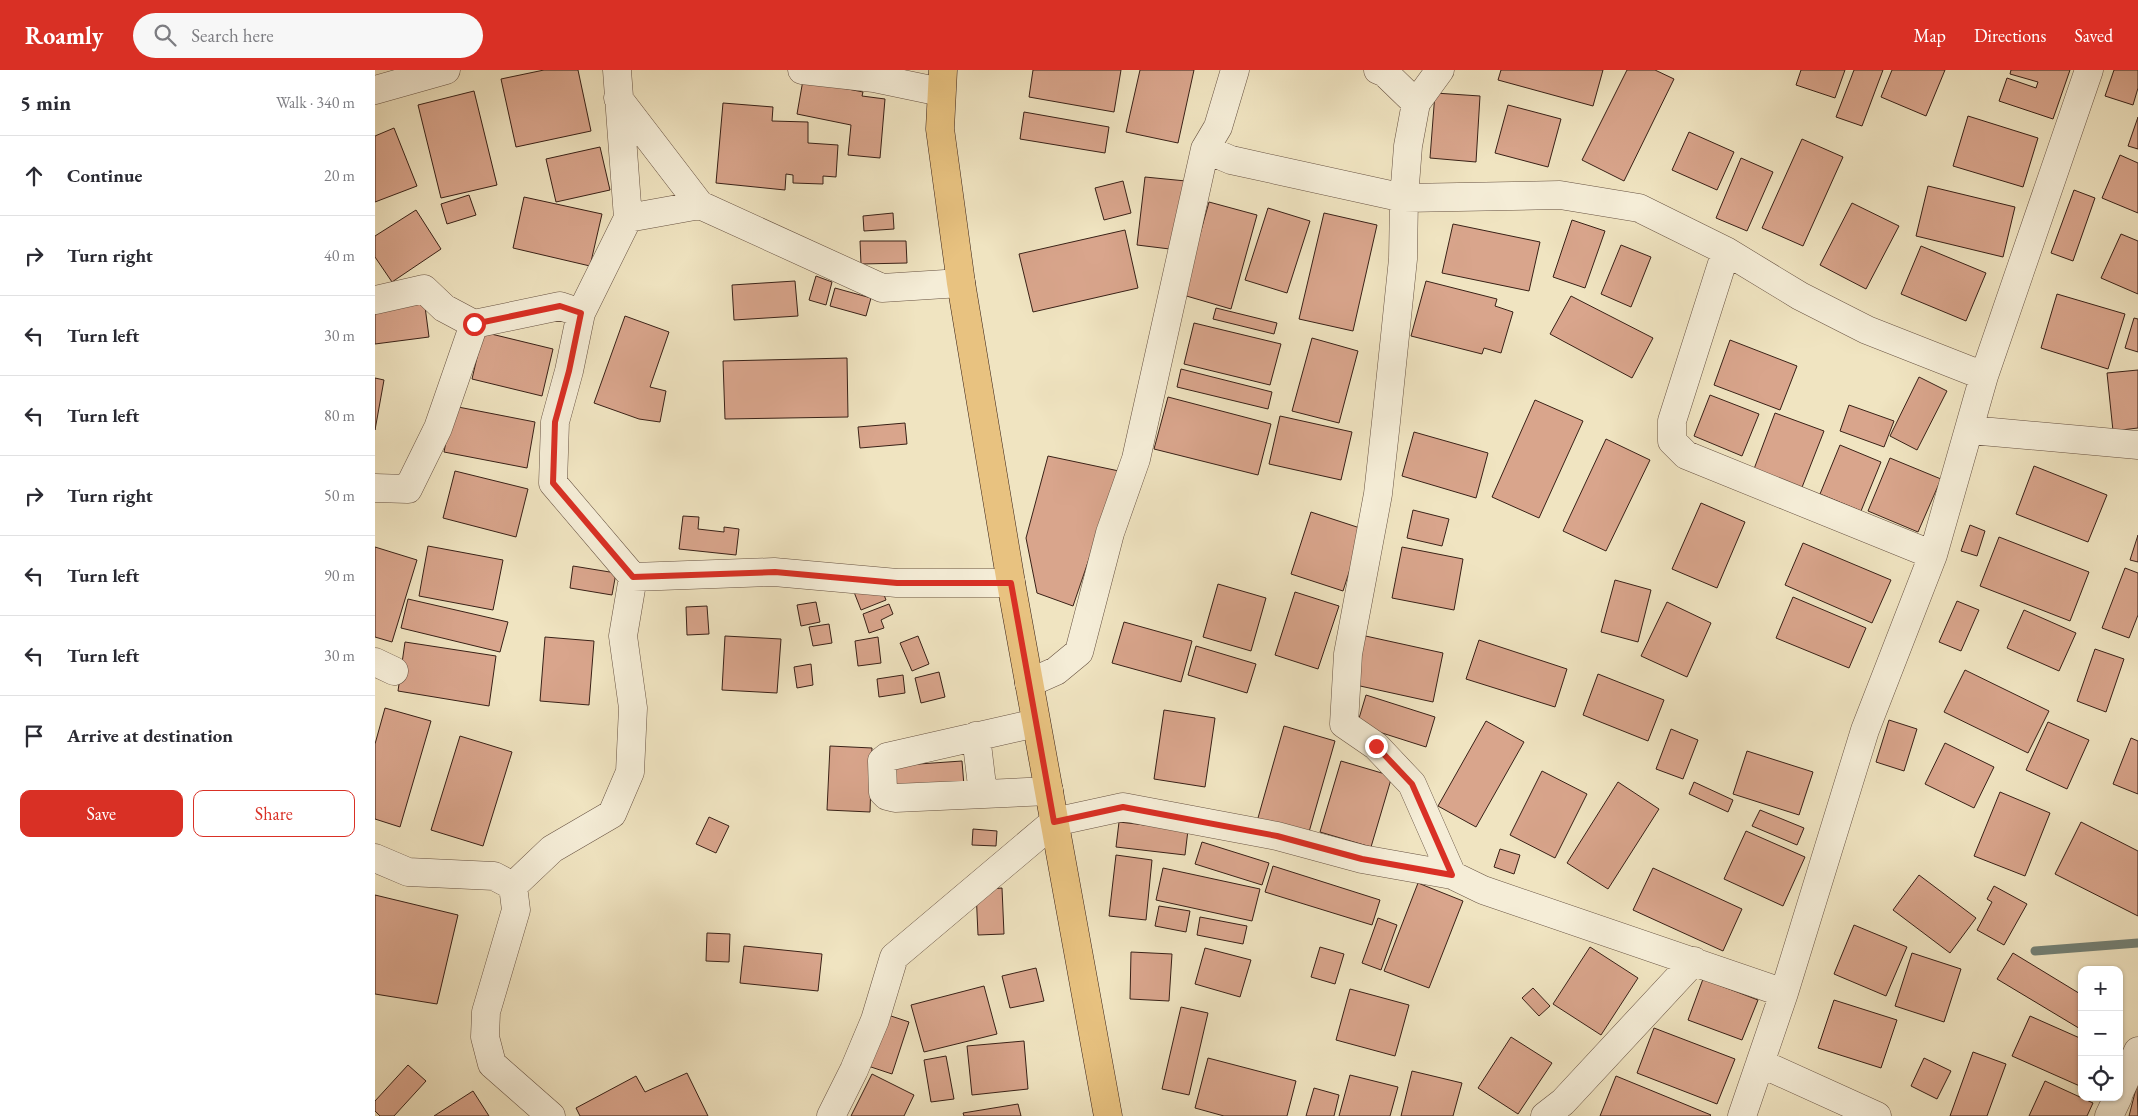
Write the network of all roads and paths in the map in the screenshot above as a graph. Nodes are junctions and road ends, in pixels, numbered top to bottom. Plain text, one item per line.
1 (446, 70) edge
2 (617, 70) edge
3 (802, 70) edge
4 (1235, 70) edge
5 (1378, 70) edge
6 (1440, 70) edge
7 (2089, 70) edge
8 (942, 81) edge
9 (375, 90) edge
10 (617, 97) junction
11 (1416, 103) junction
12 (1205, 149) junction
13 (1404, 198) junction
14 (700, 205) junction
15 (629, 218) junction
16 (1726, 251) junction
17 (961, 283) junction
18 (375, 300) edge
19 (581, 313) junction
20 (474, 324) junction
21 (1984, 376) junction
22 (1971, 430) junction
23 (2138, 445) edge
24 (375, 488) edge
25 (1933, 555) junction
26 (633, 577) junction
27 (1011, 583) junction
28 (1029, 683) junction
29 (1036, 723) junction
30 (976, 736) junction
31 (1049, 791) junction
32 (983, 794) junction
33 (1054, 822) junction
34 (375, 858) edge
35 (1452, 875) junction
36 (513, 886) junction
37 (1694, 961) junction
38 (1784, 993) junction
39 (2138, 1052) edge
40 (1760, 1063) junction
41 (2123, 1085) edge
42 (2115, 1101) edge
43 (551, 1116) edge
44 (831, 1116) edge
45 (1108, 1116) edge
46 (1545, 1116) edge
47 (1742, 1116) edge
48 (1877, 1116) edge
49 (2109, 1116) edge

1 - 9 street
2 - 10 street
3 - 8 street
4 - 12 street
5 - 11 street
6 - 11 street
7 - 21 street
8 - 17 main road
10 - 14 street
10 - 15 street
11 - 13 street
12 - 13 street
12 - 28 street
13 - 16 street
13 - 35 street
14 - 15 street
14 - 17 street
15 - 19 street
16 - 21 street
16 - 25 street
17 - 27 main road
18 - 20 street
19 - 20 street
19 - 26 street
20 - 24 street
21 - 22 street
22 - 23 street
22 - 25 street
25 - 38 street
26 - 27 street
26 - 36 street
27 - 28 main road
28 - 29 main road
29 - 30 street
29 - 31 main road
30 - 32 street
30 - 32 street
31 - 32 street
31 - 33 main road
33 - 35 street
33 - 44 street
33 - 45 main road
34 - 36 street
35 - 37 street
36 - 43 street
37 - 38 street
37 - 46 street
38 - 40 street
39 - 41 street
40 - 47 street
40 - 48 street
42 - 49 street

